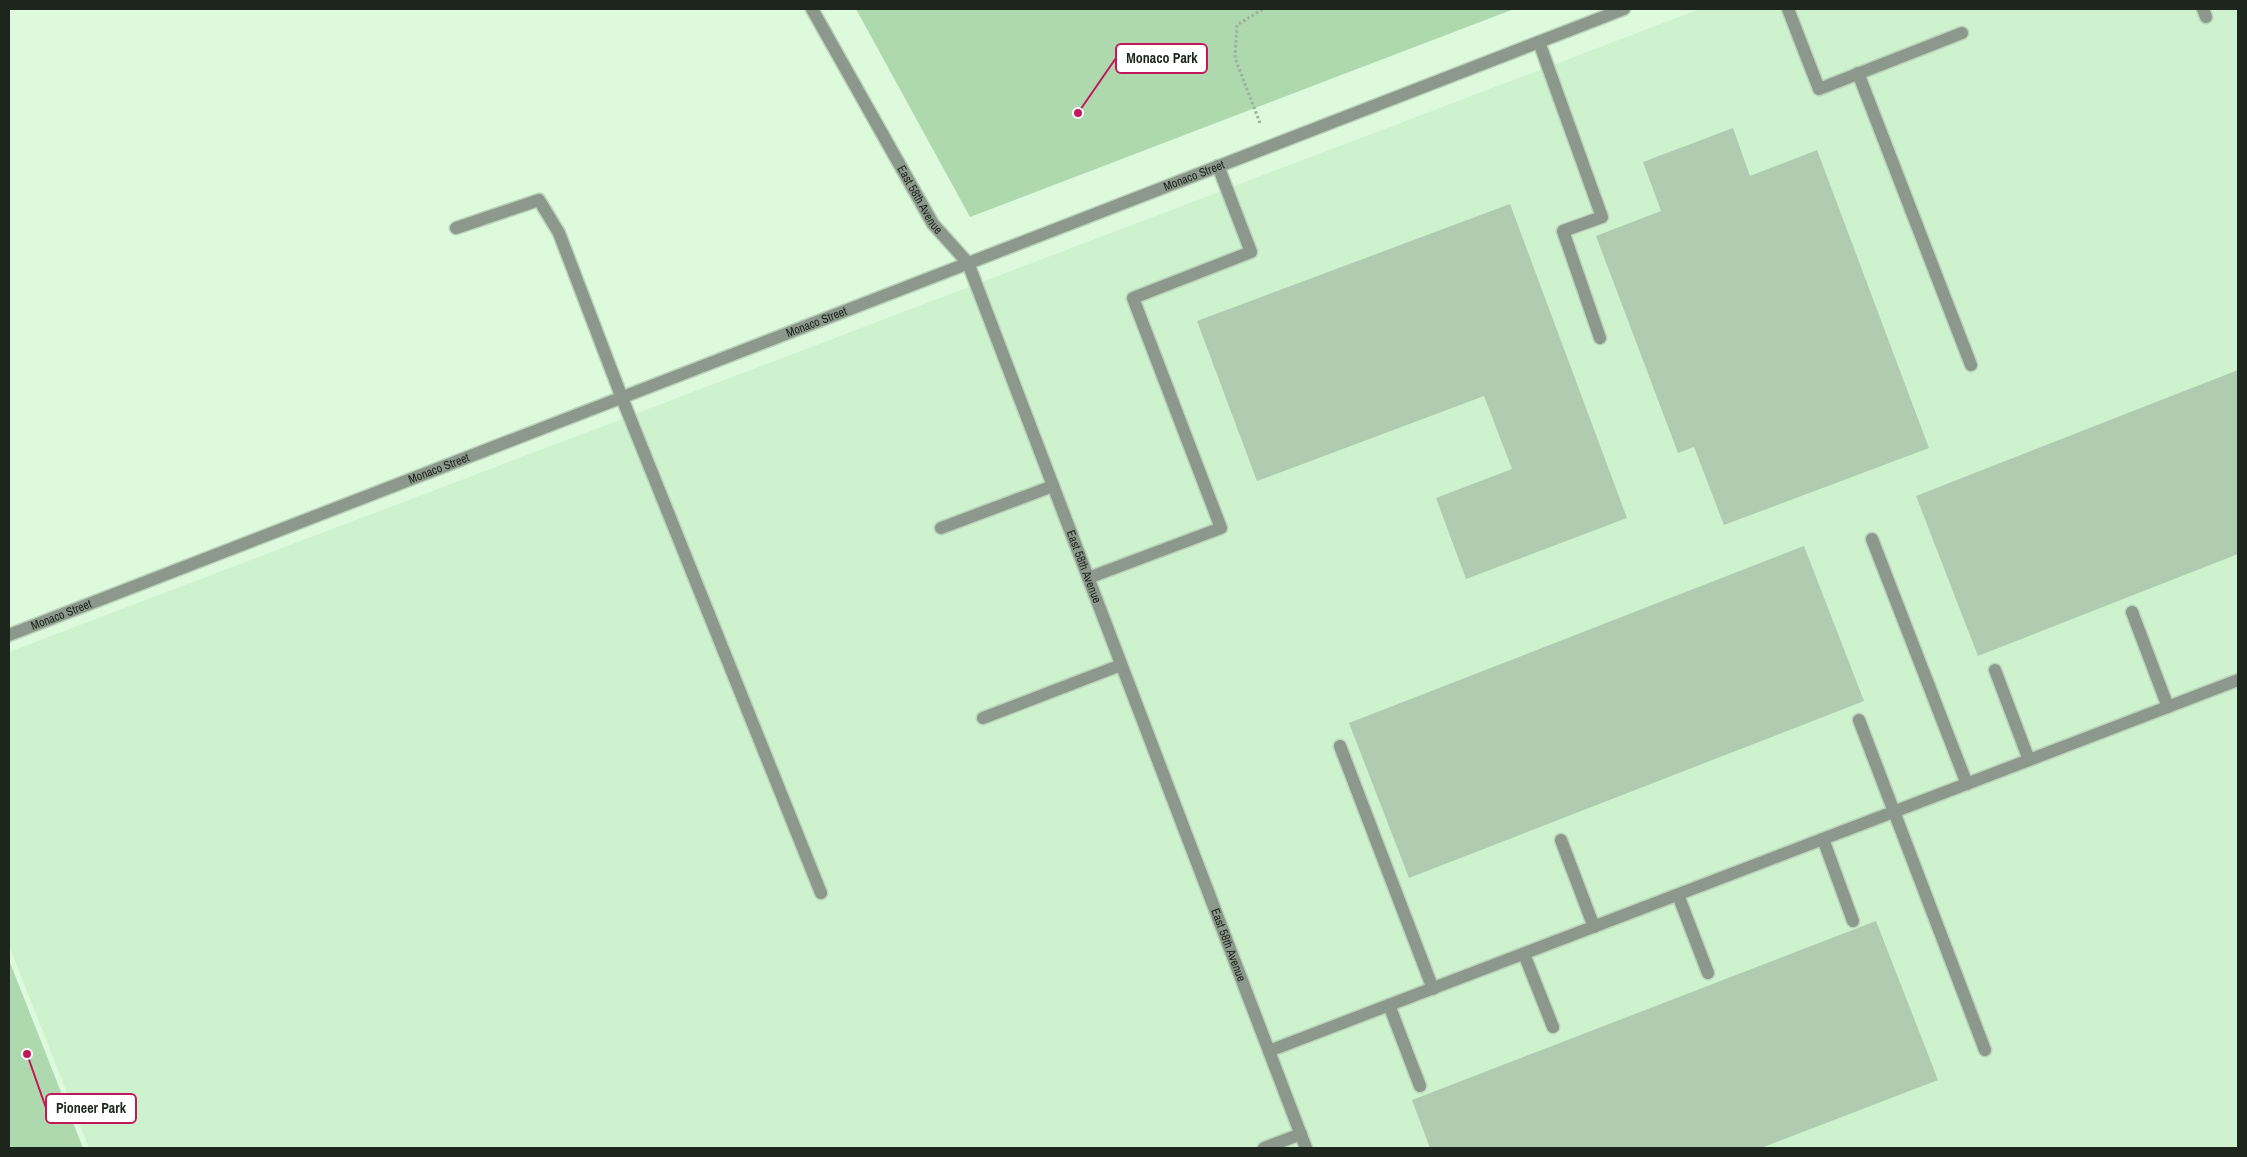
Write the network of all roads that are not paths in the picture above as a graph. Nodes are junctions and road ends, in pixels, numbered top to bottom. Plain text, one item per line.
1 (812, 9) edge
2 (1624, 9) edge
3 (1788, 9) edge
4 (1962, 33) dead end
5 (1539, 42) junction
6 (1858, 73) junction
7 (1218, 166) junction
8 (456, 228) dead end
9 (968, 263) junction
10 (1600, 338) dead end
11 (1971, 365) dead end
12 (622, 398) junction
13 (1053, 486) junction
14 (941, 528) dead end
15 (1872, 539) dead end
16 (1088, 578) junction
17 (2132, 612) dead end
18 (9, 636) edge
19 (1121, 665) junction
20 (1995, 670) dead end
21 (2238, 680) edge
22 (2168, 707) junction
23 (983, 718) dead end
24 (1859, 720) dead end
25 (1340, 746) dead end
26 (2029, 760) junction
27 (1966, 784) junction
28 (1895, 812) junction
29 (1561, 840) dead end
30 (1823, 840) junction
31 (821, 893) dead end
32 (1678, 895) junction
33 (1853, 921) dead end
34 (1594, 927) junction
35 (1524, 954) junction
36 (1708, 973) dead end
37 (1433, 989) junction
38 (1389, 1006) junction
39 (1552, 1027) dead end
40 (1985, 1050) dead end
41 (1269, 1051) junction
42 (1420, 1086) dead end
43 (1301, 1134) junction
44 (1264, 1148) edge
45 (1306, 1148) edge

1 - 9 street, East 58th Avenue
2 - 5 street, Monaco Street
3 - 6 street
4 - 6 street
5 - 7 street, Monaco Street
5 - 10 street
6 - 11 street
7 - 9 street, Monaco Street
7 - 16 street
8 - 12 street
9 - 12 street, Monaco Street
9 - 13 street, East 58th Avenue
12 - 18 street, Monaco Street
12 - 31 street
13 - 14 street
13 - 16 street, East 58th Avenue
15 - 27 street
16 - 19 street, East 58th Avenue
17 - 22 street
19 - 23 street
19 - 41 street, East 58th Avenue
20 - 26 street
21 - 22 street
22 - 26 street
24 - 28 street
25 - 37 street
26 - 27 street
27 - 28 street
28 - 30 street
28 - 40 street
29 - 34 street
30 - 32 street
30 - 33 street
32 - 34 street
32 - 36 street
34 - 35 street
35 - 37 street
35 - 39 street
37 - 38 street
38 - 41 street
38 - 42 street
41 - 43 street, East 58th Avenue
43 - 44 street
43 - 45 street, East 58th Avenue

